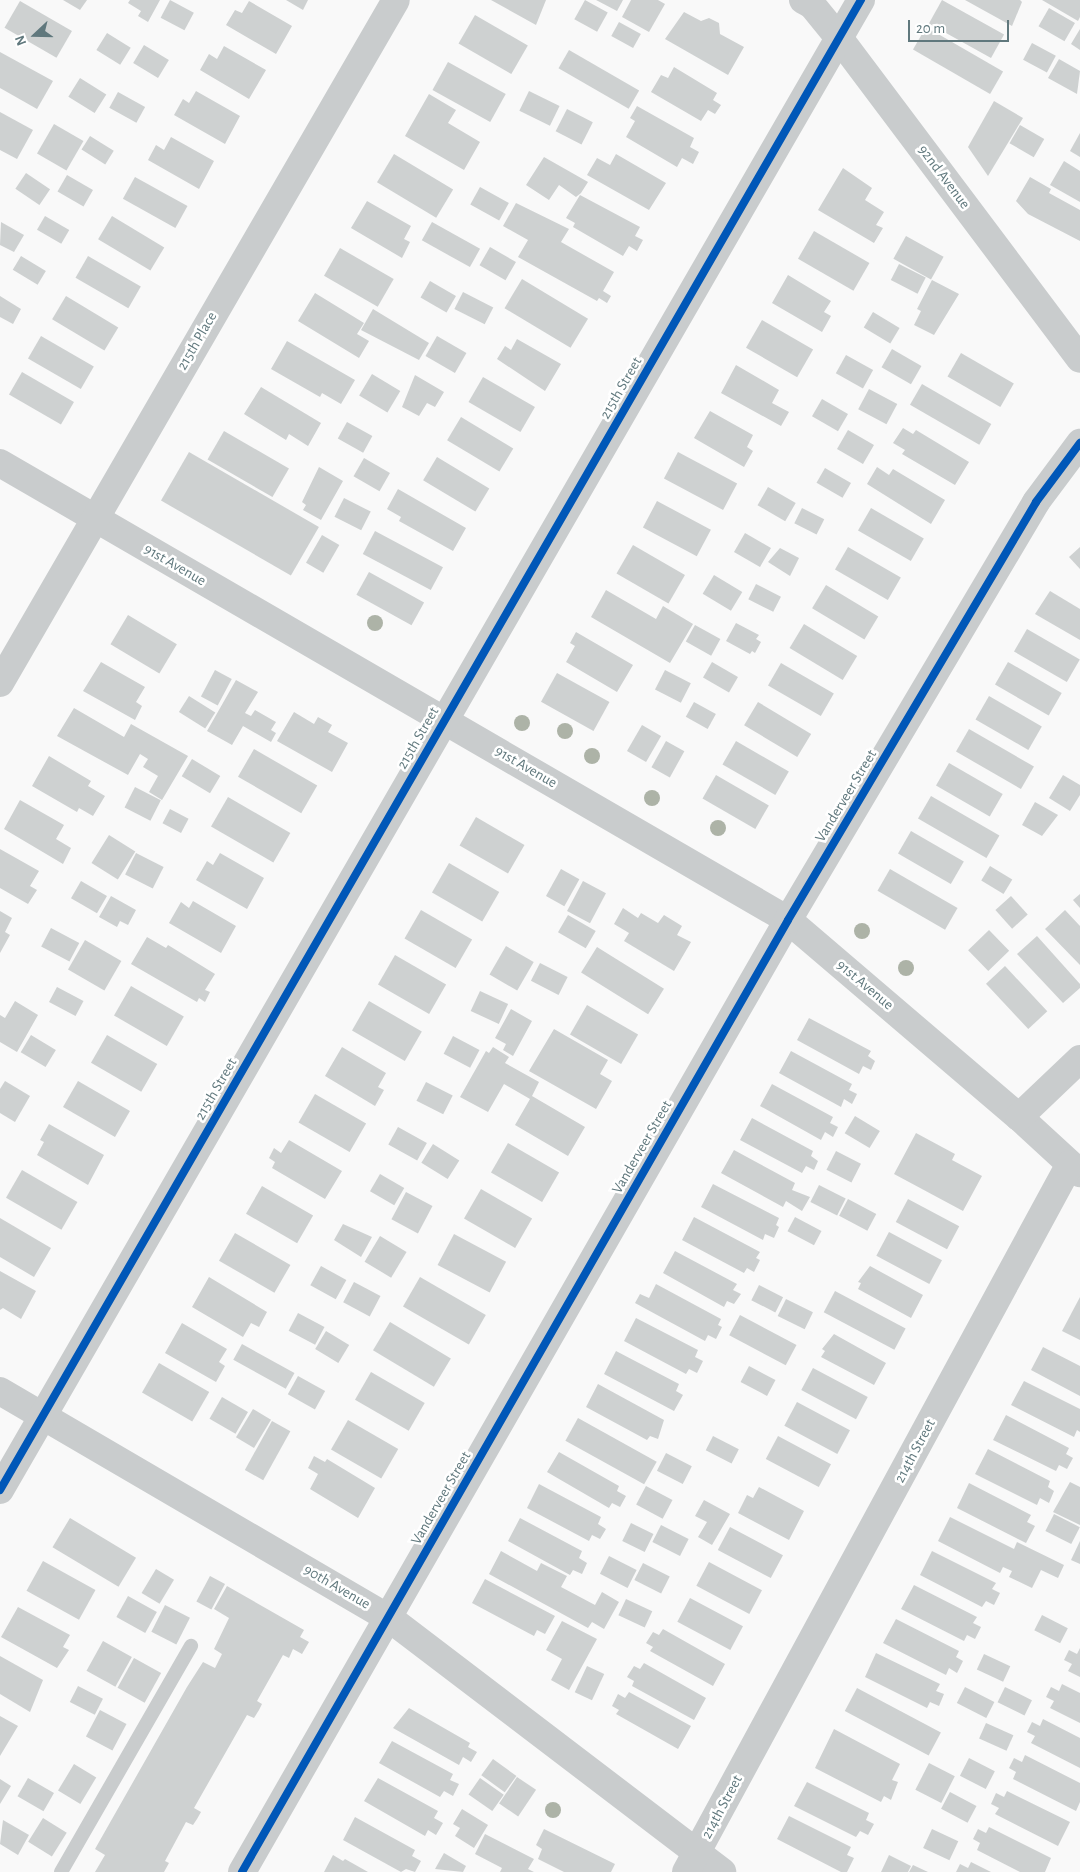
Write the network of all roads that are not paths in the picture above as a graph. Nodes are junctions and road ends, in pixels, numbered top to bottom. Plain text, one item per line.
1 (396, 0) edge
2 (803, 0) edge
3 (861, 0) edge
4 (839, 38) junction
5 (1080, 359) edge
6 (1080, 443) edge
7 (0, 463) edge
8 (94, 518) junction
9 (0, 683) edge
10 (445, 720) junction
11 (788, 920) junction
12 (1080, 1060) edge
13 (1019, 1117) junction
14 (1075, 1169) edge
15 (0, 1391) edge
16 (43, 1416) junction
17 (0, 1490) edge
18 (389, 1618) junction
19 (191, 1646) dead end
20 (692, 1862) edge
21 (61, 1872) edge
22 (242, 1872) edge
23 (722, 1872) edge

1 - 8 street, 215th Place
2 - 4 street, 92nd Avenue
3 - 4 street, 215th Street
4 - 5 street, 92nd Avenue
4 - 10 street, 215th Street
6 - 11 street, Vanderveer Street
7 - 8 street, 91st Avenue
8 - 9 street, 215th Place
8 - 10 street, 91st Avenue
10 - 11 street, 91st Avenue
10 - 16 street, 215th Street
11 - 13 street, 91st Avenue
11 - 18 street, Vanderveer Street
12 - 13 street
13 - 14 street, 214th Street
14 - 20 street, 214th Street
15 - 16 street, 90th Avenue
16 - 17 street, 215th Street
16 - 18 street, 90th Avenue
18 - 20 street, 90th Avenue
18 - 22 street, Vanderveer Street
19 - 21 lane
20 - 23 street, 90th Avenue

